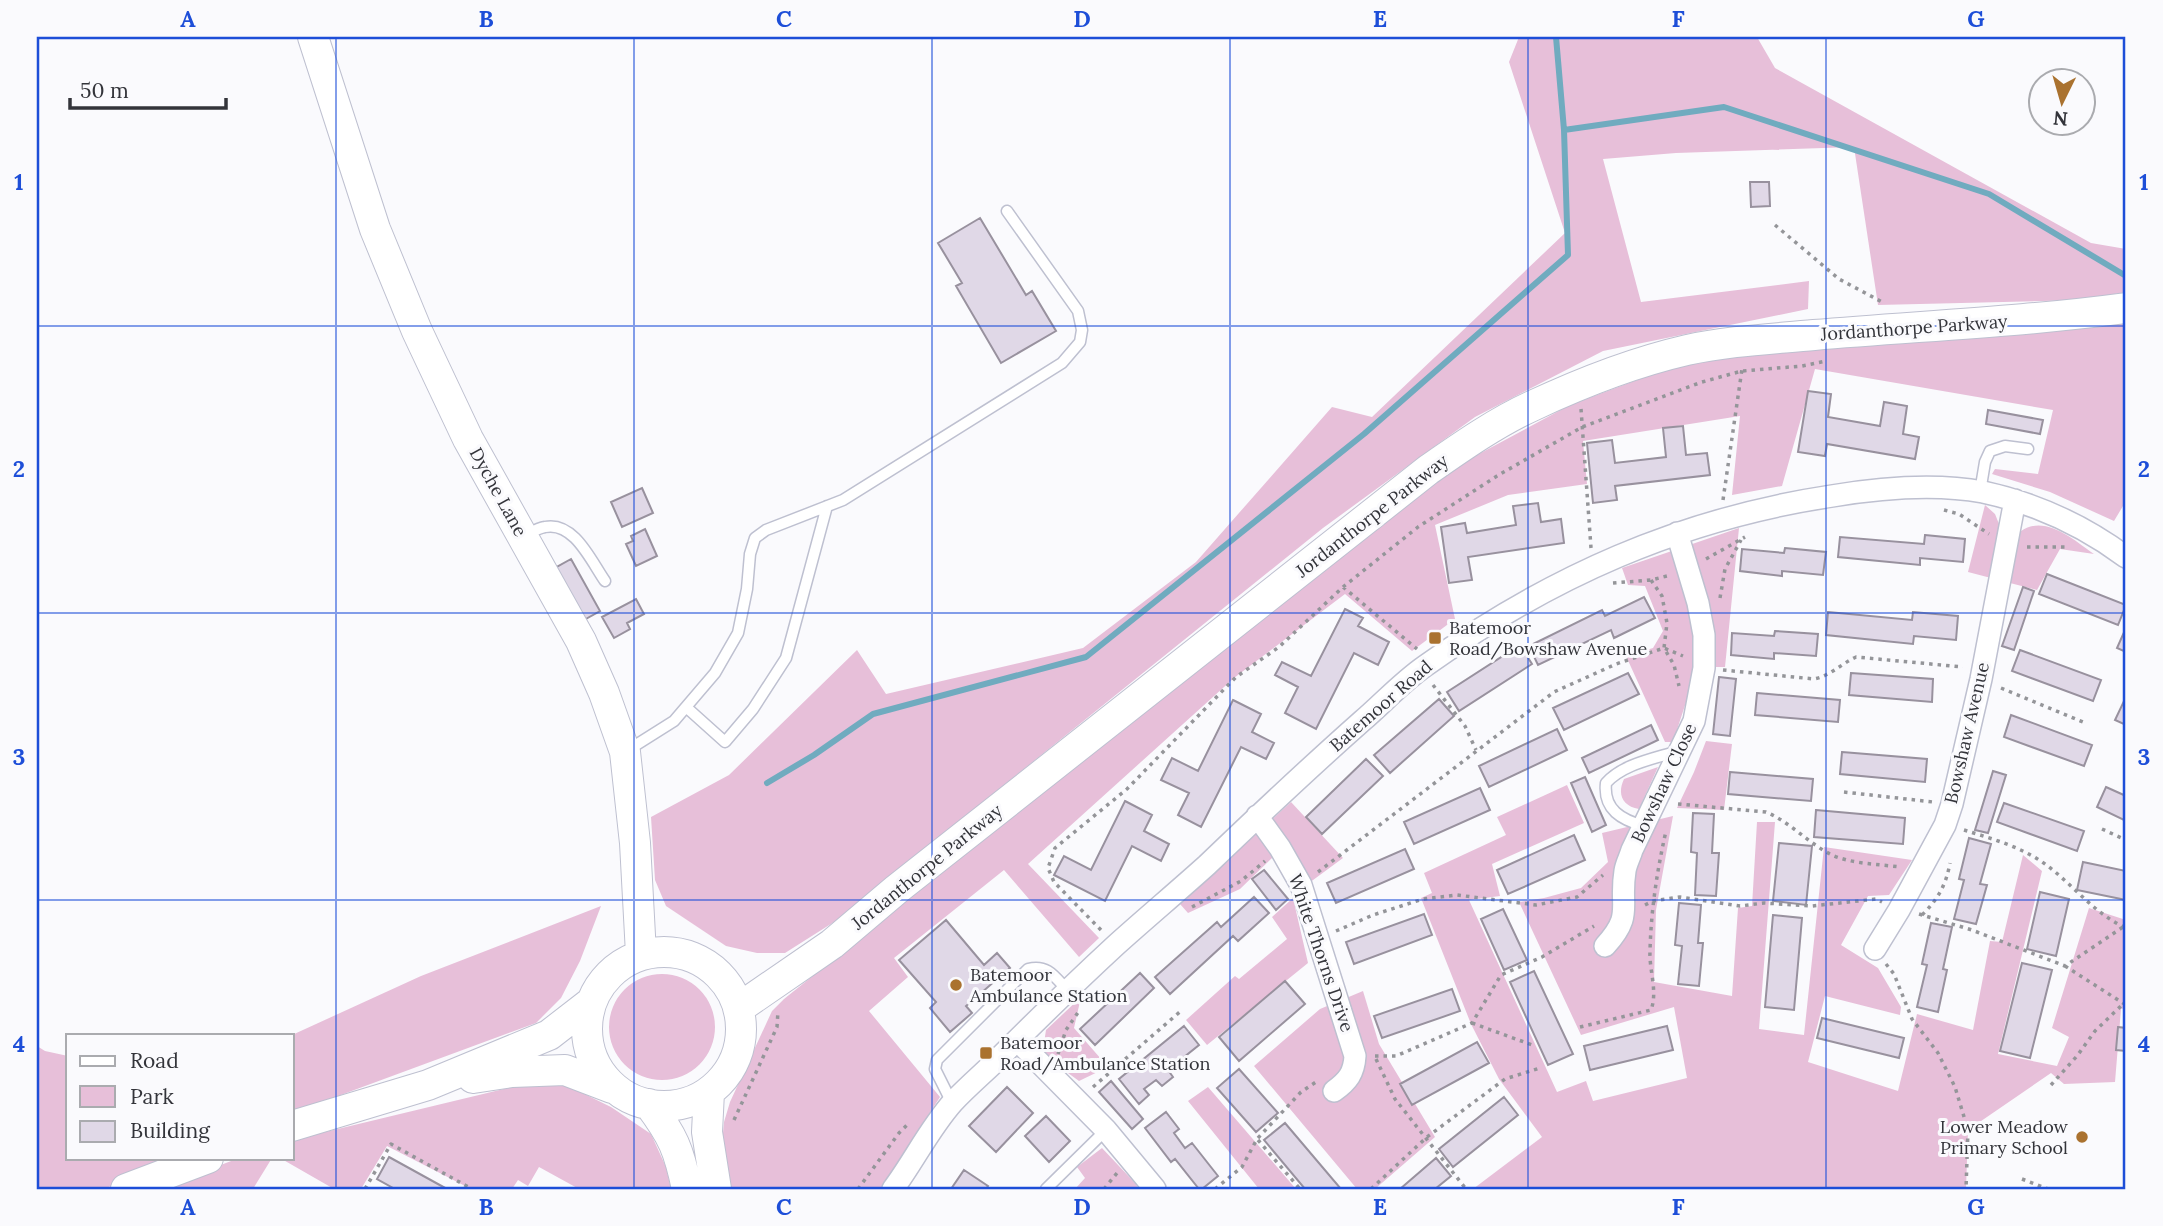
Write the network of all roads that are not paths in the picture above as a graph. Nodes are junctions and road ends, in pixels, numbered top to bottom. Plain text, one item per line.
1 (313, 37) edge
2 (1007, 211) dead end
3 (2126, 308) edge
4 (2028, 449) dead end
5 (1980, 492) junction
6 (2015, 500) junction
7 (827, 506) junction
8 (1677, 533) junction
9 (523, 537) junction
10 (2126, 557) edge
11 (605, 581) dead end
12 (686, 707) junction
13 (1681, 750) junction
14 (625, 752) junction
15 (1257, 816) junction
16 (1644, 826) junction
17 (1605, 946) road end
18 (1875, 949) road end
19 (641, 954) junction
20 (1077, 996) junction
21 (589, 1004) junction
22 (739, 1008) junction
23 (1017, 1040) junction
24 (1329, 1084) road end
25 (428, 1085) junction
26 (613, 1088) junction
27 (709, 1092) junction
28 (952, 1103) junction
29 (649, 1104) junction
30 (294, 1125) edge
31 (1106, 1130) junction
32 (203, 1160) edge
33 (126, 1189) edge
34 (687, 1189) edge
35 (716, 1189) edge
36 (893, 1189) edge
37 (1046, 1189) edge
38 (1155, 1189) edge

1 - 9 main road, Dyche Lane
2 - 7 lane
3 - 22 main road, Jordanthorpe Parkway
4 - 5 lane
5 - 6 street, Batemoor Road
5 - 8 street, Batemoor Road
6 - 10 street, Batemoor Road
6 - 18 street, Bowshaw Avenue
7 - 12 lane
7 - 12 lane
8 - 13 street, Bowshaw Close
8 - 15 street, Batemoor Road
9 - 11 lane
9 - 14 main road, Dyche Lane
12 - 14 lane
13 - 16 street, Bowshaw Close
13 - 16 lane
14 - 19 main road, Dyche Lane
15 - 20 street, Batemoor Road
15 - 24 street, White Thorns Drive
16 - 17 street, Bowshaw Close
19 - 21 main road
19 - 22 main road
20 - 23 street, Batemoor Road
20 - 28 lane
21 - 25 main road
21 - 26 main road
22 - 27 main road
23 - 28 street, Batemoor Road
23 - 31 street
25 - 26 main road
25 - 30 main road
26 - 29 main road
27 - 29 main road
27 - 35 main road
28 - 36 street, Batemoor Road
29 - 34 main road
31 - 37 lane
31 - 38 street
32 - 33 main road

